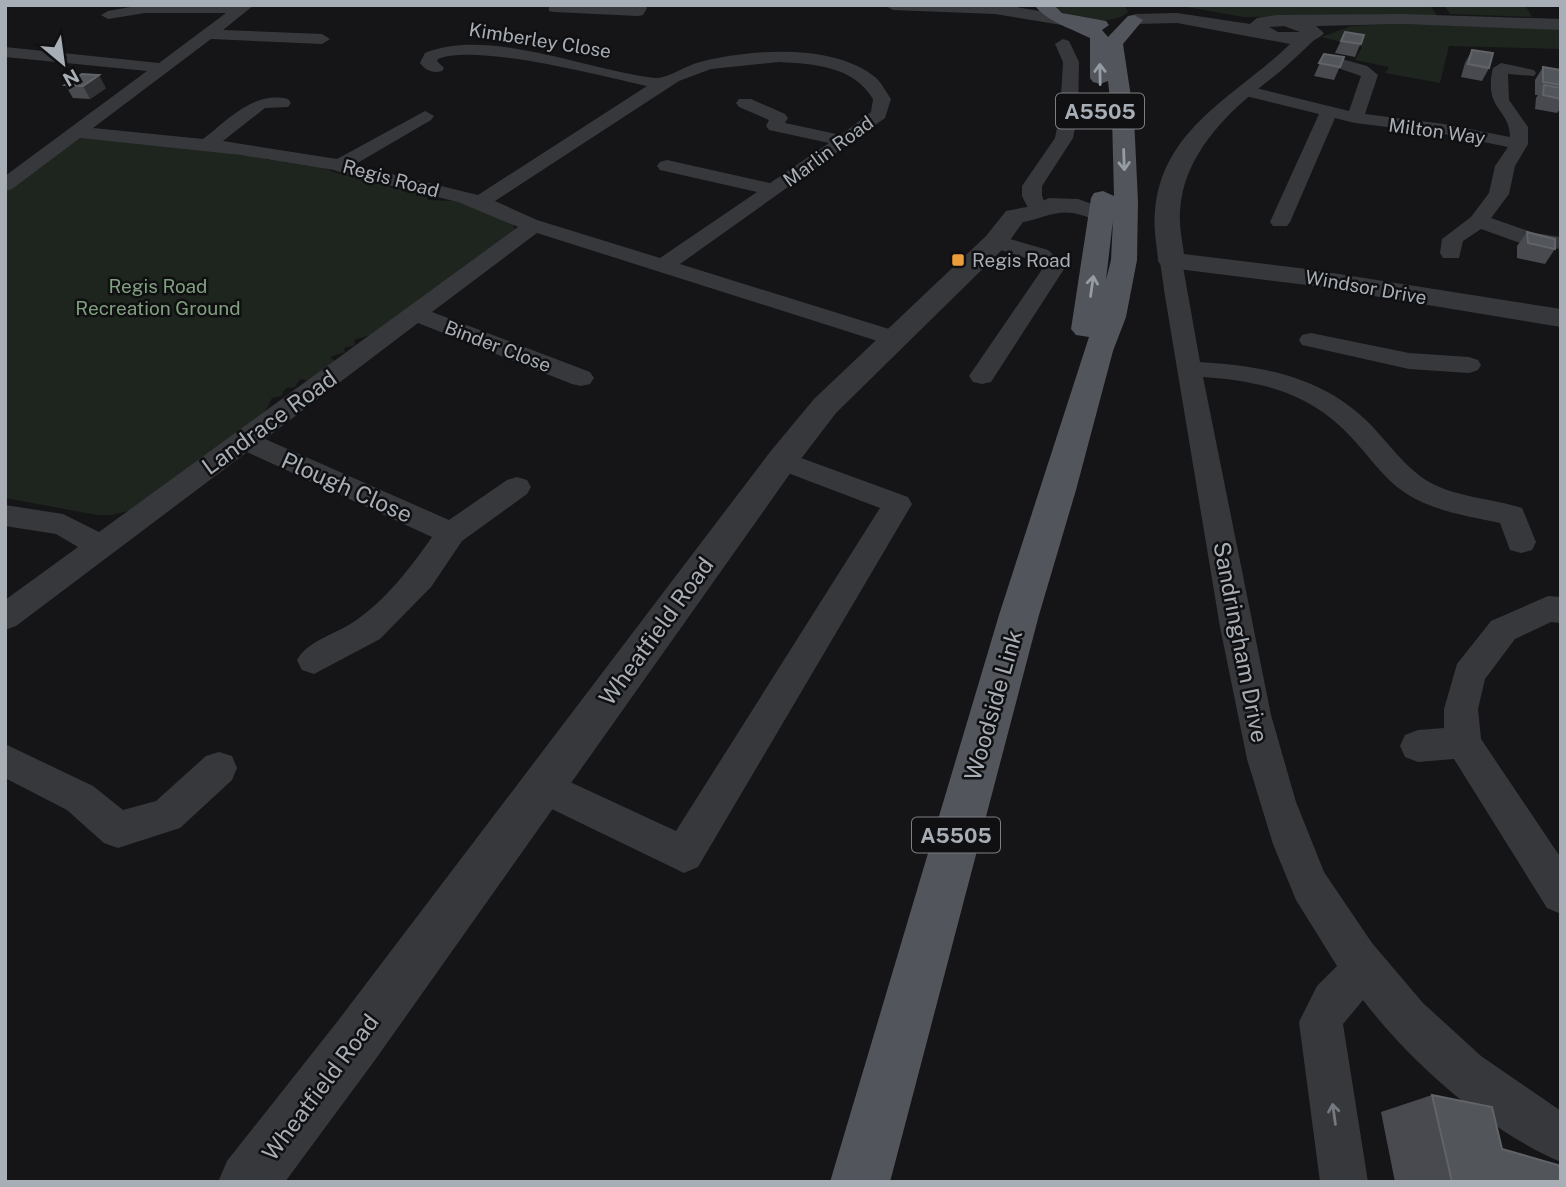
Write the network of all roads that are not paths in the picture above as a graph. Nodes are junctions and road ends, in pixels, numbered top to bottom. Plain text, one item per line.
1 (556, 5) edge
2 (893, 5) edge
3 (1019, 5) edge
4 (1043, 5) edge
5 (244, 7) edge
6 (601, 8) edge
7 (640, 8) dead end
8 (995, 9) junction
9 (1139, 13) edge
10 (108, 15) dead end
11 (1402, 19) junction
12 (1070, 21) junction
13 (1289, 21) junction
14 (1561, 25) edge
15 (1264, 29) junction
16 (207, 34) junction
17 (1308, 36) junction
18 (322, 38) dead end
19 (1063, 44) dead end
20 (5, 52) edge
21 (23, 54) junction
22 (5, 63) edge
23 (1338, 63) edge
24 (161, 68) junction
25 (436, 68) dead end
26 (1268, 71) junction
27 (1528, 73) dead end
28 (661, 84) junction
29 (1244, 90) junction
30 (282, 103) dead end
31 (746, 103) dead end
32 (1100, 109) dead end
33 (1328, 113) junction
34 (425, 117) dead end
35 (1355, 118) junction
36 (74, 132) junction
37 (844, 141) junction
38 (209, 143) junction
39 (1519, 144) junction
40 (340, 164) junction
41 (667, 166) dead end
42 (1103, 180) dead end
43 (5, 184) edge
44 (774, 190) junction
45 (481, 202) junction
46 (1039, 212) junction
47 (1114, 217) junction
48 (1478, 220) junction
49 (1280, 222) dead end
50 (532, 227) junction
51 (996, 241) junction
52 (1561, 243) edge
53 (1451, 253) dead end
54 (1171, 261) junction
55 (666, 264) junction
56 (415, 314) junction
57 (1561, 318) edge
58 (896, 339) junction
59 (1469, 365) dead end
60 (1191, 369) junction
61 (982, 376) dead end
62 (581, 378) dead end
63 (1293, 382) junction
64 (244, 440) junction
65 (782, 460) junction
66 (517, 487) dead end
67 (5, 515) edge
68 (451, 533) junction
69 (1521, 542) dead end
70 (100, 546) junction
71 (1561, 610) edge
72 (5, 617) edge
73 (314, 660) dead end
74 (1463, 743) junction
75 (1418, 746) dead end
76 (5, 760) edge
77 (219, 768) dead end
78 (542, 786) junction
79 (1561, 894) edge
80 (1364, 969) junction
81 (1561, 1138) edge
82 (248, 1182) edge
83 (860, 1182) edge
84 (1344, 1182) edge

1 - 6 street
2 - 8 street
3 - 8 street
4 - 12 main road
5 - 10 street
5 - 16 street
6 - 7 street
8 - 12 street
9 - 12 main road
9 - 15 street
9 -> 47 main road, Woodside Link / A5505
11 - 13 street
11 - 14 street
11 - 17 street
32 -> 12 main road, A5505
13 - 15 street
13 - 17 street
15 - 17 street
15 - 26 street
16 - 18 street
16 - 24 street
17 - 26 street, Sandringham Drive
19 - 46 street
20 - 21 street
21 - 22 street
21 - 24 street
23 - 35 street, Milton Way
24 - 36 street
25 - 28 street, Kimberley Close
26 - 29 street, Sandringham Drive
27 - 39 street, Milton Way
28 - 37 street, Marlin Road
28 - 45 street, Marlin Road
29 - 33 street, Milton Way
29 - 54 street, Sandringham Drive
30 - 38 street
31 - 37 street
33 - 35 street, Milton Way
33 - 49 street
34 - 40 street
35 - 39 street, Milton Way
36 - 38 street, Regis Road
36 - 43 street
37 - 44 street, Marlin Road
38 - 40 street, Regis Road
39 - 48 street, Milton Way
40 - 45 street, Regis Road
41 - 44 street
42 - 47 main road, Woodside Link / A5505
44 - 55 street, Marlin Road
45 - 50 street, Regis Road
46 - 47 street
46 - 51 street, Wheatfield Road
47 - 83 main road, Woodside Link / A5505
48 - 52 street
48 - 53 street, Milton Way
50 - 55 street, Regis Road
50 - 56 street, Landrace Road
51 - 58 street, Wheatfield Road
51 - 61 street
54 - 57 street, Windsor Drive
54 - 60 street, Sandringham Drive
55 - 58 street, Regis Road
56 - 62 street, Binder Close
56 - 64 street, Landrace Road
58 - 65 street, Wheatfield Road
59 - 63 street
60 - 63 street
60 - 80 street, Sandringham Drive
63 - 69 street
64 - 68 street, Plough Close
64 - 70 street, Landrace Road
65 - 78 street, Wheatfield Road
65 - 78 street
66 - 68 street
67 - 70 street
68 - 73 street
70 - 72 street, Landrace Road
71 - 74 street
74 - 75 street
74 - 79 street
76 - 77 street
78 - 82 street, Wheatfield Road
80 - 81 street, Sandringham Drive
84 -> 80 street

